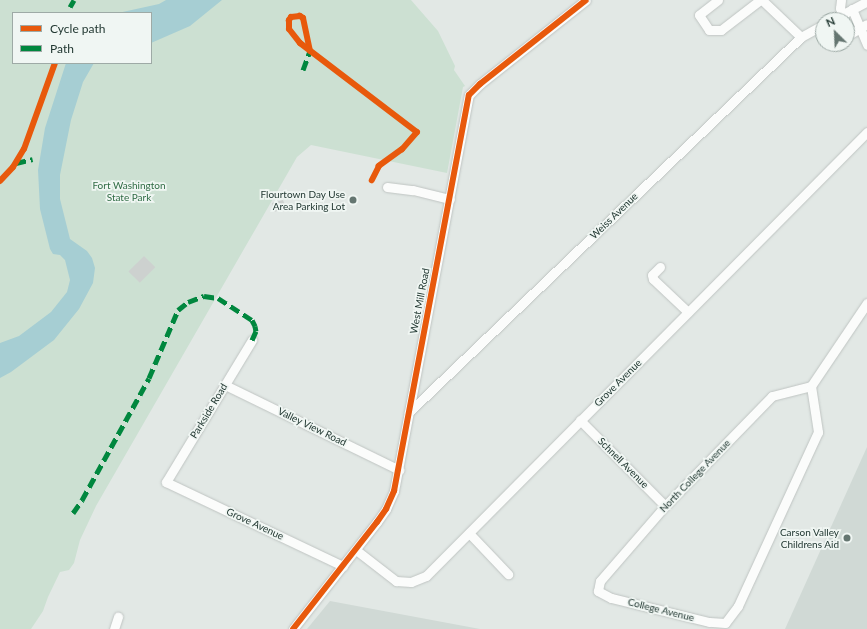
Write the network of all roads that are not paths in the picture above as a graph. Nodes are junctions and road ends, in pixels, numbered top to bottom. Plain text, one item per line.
1 (586, 0) edge
2 (718, 0) edge
3 (761, 0) edge
4 (841, 0) edge
5 (867, 1) edge
6 (852, 9) junction
7 (841, 12) edge
8 (846, 12) edge
9 (863, 26) edge
10 (815, 29) edge
11 (801, 37) junction
12 (867, 45) edge
13 (867, 132) edge
14 (388, 187) dead end
15 (450, 199) junction
16 (660, 267) dead end
17 (867, 303) edge
18 (688, 312) junction
19 (252, 340) dead end
20 (224, 385) junction
21 (811, 386) junction
22 (410, 412) junction
23 (580, 420) junction
24 (399, 470) junction
25 (166, 482) joint
26 (665, 506) junction
27 (469, 533) junction
28 (356, 550) junction
29 (343, 566) junction
30 (508, 574) dead end
31 (598, 591) joint
32 (118, 617) dead end
33 (114, 629) edge
34 (293, 629) edge

1 - 15 street, West Mill Road
2 - 3 street
3 - 11 street
4 - 7 street
5 - 6 street
6 - 8 street
6 - 9 street
9 - 12 street
10 - 11 street, Weiss Avenue
11 - 22 street, Weiss Avenue
13 - 18 street, Grove Avenue
14 - 15 street
15 - 22 street, West Mill Road
16 - 18 street
17 - 21 street
18 - 23 street, Grove Avenue
19 - 20 street, Parkside Road
20 - 24 street, Valley View Road
20 - 25 street, Parkside Road
21 - 26 street, North College Avenue
21 - 31 street, College Avenue
22 - 24 street, West Mill Road
23 - 26 street, Schnell Avenue
23 - 27 street, Grove Avenue
24 - 28 street, West Mill Road
25 - 29 street, Grove Avenue
26 - 31 street, North College Avenue
27 - 28 street, Grove Avenue
27 - 30 street
28 - 29 street, West Mill Road
29 - 34 street, West Mill Road
32 - 33 street

